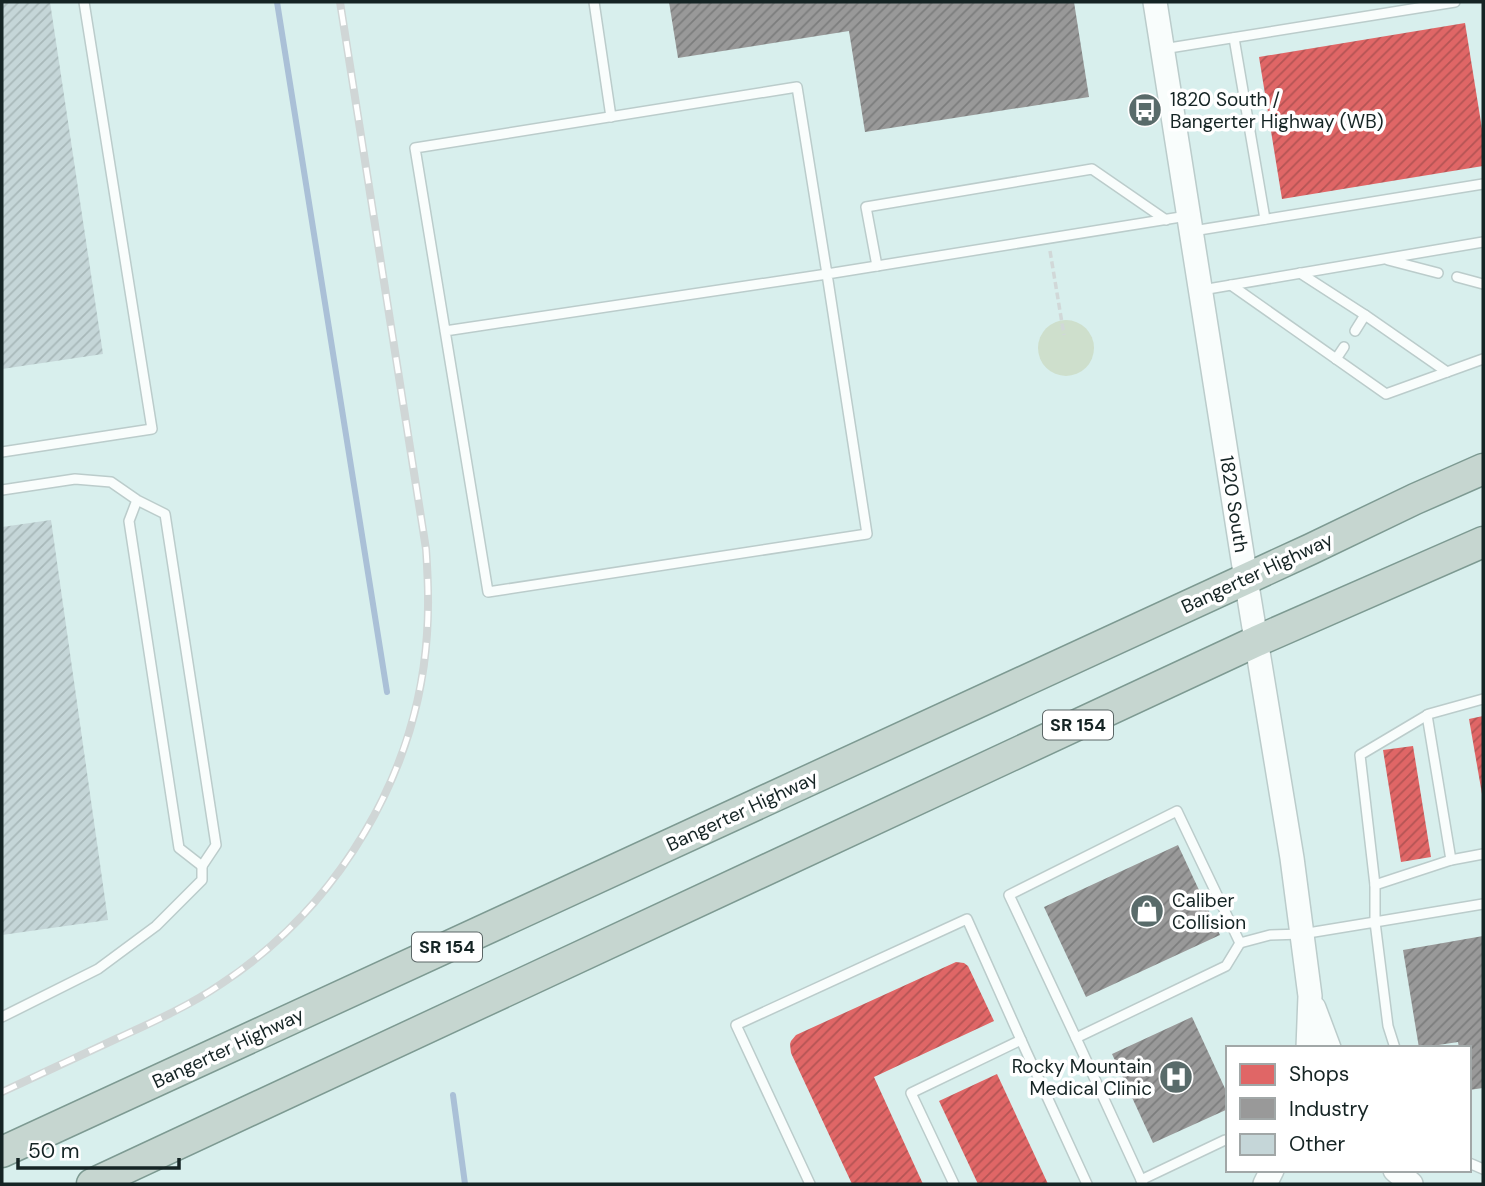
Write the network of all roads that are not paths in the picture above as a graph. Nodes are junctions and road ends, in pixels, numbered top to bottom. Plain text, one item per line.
1 (84, 2) edge
2 (594, 2) edge
3 (1155, 2) edge
4 (1455, 2) edge
5 (1234, 38) junction
6 (1163, 49) junction
7 (611, 117) junction
8 (1483, 184) edge
9 (1265, 219) junction
10 (1166, 220) junction
11 (1190, 224) junction
12 (1483, 242) edge
13 (1383, 259) junction
14 (877, 266) junction
15 (1300, 273) junction
16 (1438, 273) dead end
17 (827, 274) junction
18 (1457, 277) dead end
19 (1483, 284) edge
20 (1231, 285) junction
21 (1201, 290) junction
22 (1365, 315) junction
23 (445, 331) junction
24 (1355, 331) dead end
25 (1344, 347) dead end
26 (1336, 359) junction
27 (1483, 359) edge
28 (1447, 372) junction
29 (2, 452) edge
30 (1483, 469) edge
31 (2, 490) edge
32 (137, 500) junction
33 (1483, 542) edge
34 (1246, 579) junction
35 (1257, 641) junction
36 (1483, 699) edge
37 (1427, 715) junction
38 (1483, 854) edge
39 (1451, 860) junction
40 (202, 866) junction
41 (1375, 885) junction
42 (1483, 904) edge
43 (1375, 922) junction
44 (1302, 934) junction
45 (1240, 943) junction
46 (1310, 996) junction
47 (2, 1017) edge
48 (1076, 1038) junction
49 (1021, 1040) junction
50 (1308, 1046) edge
51 (1328, 1046) edge
52 (1394, 1046) edge
53 (1225, 1140) dead end
54 (2, 1153) edge
55 (1397, 1172) edge
56 (1142, 1182) edge
57 (92, 1184) edge
58 (810, 1184) edge
59 (954, 1184) edge
60 (1087, 1184) edge
61 (1411, 1184) edge

1 - 29 lane
2 - 7 lane
3 - 6 street, 1820 South
4 - 5 lane
5 - 6 lane
5 - 9 lane
6 - 11 street, 1820 South
7 - 17 lane
7 - 23 lane
8 - 9 lane
9 - 11 lane
10 - 11 lane
10 - 14 lane
10 - 14 lane
11 - 21 street, 1820 South
12 - 13 lane
13 - 15 lane
13 - 16 lane
14 - 17 lane
15 - 20 lane
15 - 22 lane
17 - 23 lane
17 - 23 lane
18 - 19 lane
20 - 21 lane
20 - 26 lane
21 - 34 street, 1820 South
22 - 24 lane
22 - 28 lane
25 - 26 lane
26 - 28 lane
27 - 28 lane
30 - 34 highway, Bangerter Highway / SR 154
31 - 32 lane
32 - 40 lane
32 - 40 lane
33 - 35 highway, SR 154
34 - 35 street, 1820 South
34 - 54 highway, Bangerter Highway / SR 154
35 - 44 street, 1820 South
35 - 57 highway, SR 154
36 - 37 lane
37 - 39 lane
37 - 41 lane
38 - 39 lane
39 - 41 lane
40 - 47 lane
41 - 43 lane
42 - 43 lane
43 - 44 lane
43 - 52 lane
44 - 45 lane
44 - 46 street, 1820 South
45 - 48 lane
45 - 48 lane
46 - 50 street, 1820 South
46 - 51 street
48 - 56 lane
49 - 58 lane
49 - 59 lane
49 - 60 lane
53 - 56 lane
55 - 61 street

